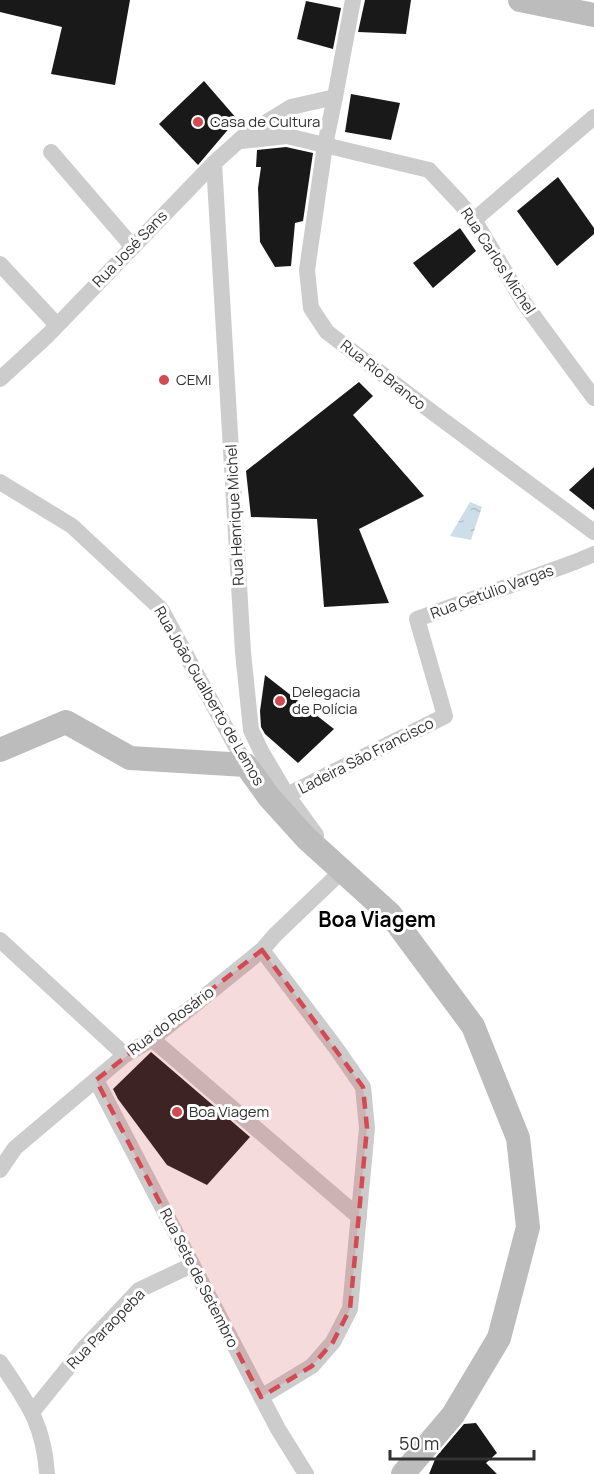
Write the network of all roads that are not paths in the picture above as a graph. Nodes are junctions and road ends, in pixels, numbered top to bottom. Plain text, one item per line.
1 (352, 0) edge
2 (520, 0) edge
3 (594, 15) edge
4 (335, 97) junction
5 (594, 117) edge
6 (237, 141) junction
7 (325, 145) junction
8 (51, 152) dead end
9 (214, 163) junction
10 (474, 220) junction
11 (132, 246) junction
12 (0, 264) edge
13 (53, 330) junction
14 (0, 379) edge
15 (594, 398) edge
16 (0, 482) edge
17 (594, 532) edge
18 (594, 554) edge
19 (445, 716) joint
20 (0, 750) edge
21 (246, 765) junction
22 (287, 795) junction
23 (343, 870) junction
24 (0, 940) edge
25 (262, 950) junction
26 (152, 1039) junction
27 (125, 1055) junction
28 (96, 1080) junction
29 (0, 1170) edge
30 (359, 1216) junction
31 (192, 1264) junction
32 (0, 1362) edge
33 (261, 1397) junction
34 (33, 1412) junction
35 (47, 1474) edge
36 (306, 1474) edge
37 (403, 1474) edge

1 - 4 street, Rua Rio Branco
2 - 3 street
4 - 6 street
4 - 7 street, Rua Rio Branco
5 - 10 street
6 - 7 street, Rua Carlos Michel
6 - 9 street
7 - 10 street, Rua Carlos Michel
7 - 17 street, Rua Rio Branco
8 - 11 street
9 - 11 street, Rua José Sans
9 - 22 street, Rua Henrique Michel
10 - 15 street, Rua Carlos Michel
11 - 13 street, Rua José Sans
12 - 13 street
13 - 14 street, Rua José Sans
16 - 21 street, Rua João Gualberto de Lemos
18 - 19 street, Rua Getúlio Vargas
19 - 22 street, Ladeira São Francisco
20 - 21 street
21 - 23 street, Rua João Gualberto de Lemos
22 - 23 street, Rua Henrique Michel
23 - 25 street, Rua do Rosário
23 - 37 street, Rua João Gualberto de Lemos
24 - 27 street
25 - 26 street, Rua do Rosário
25 - 30 street
26 - 27 street, Rua do Rosário
26 - 30 street
27 - 28 street, Rua do Rosário
28 - 29 street, Rua do Rosário
28 - 31 street, Rua Sete de Setembro
30 - 33 street
31 - 33 street, Rua Sete de Setembro
31 - 34 street, Rua Paraopeba
32 - 34 street
33 - 36 street, Rua Sete de Setembro
34 - 35 street

